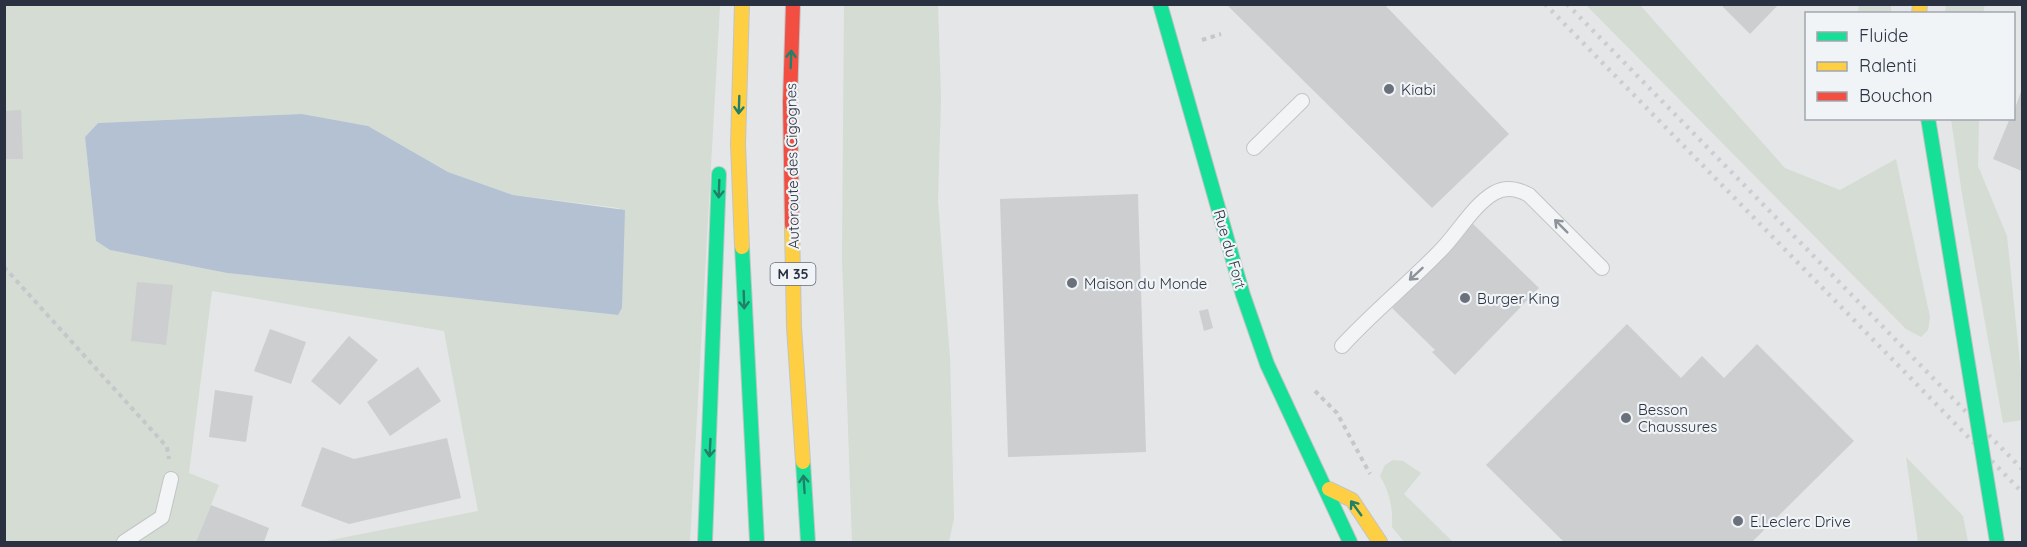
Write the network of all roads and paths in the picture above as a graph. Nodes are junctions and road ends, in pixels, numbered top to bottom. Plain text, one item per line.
1 (742, 4) edge
2 (793, 4) edge
3 (1160, 4) edge
4 (1221, 34) dead end
5 (1197, 42) dead end
6 (1302, 100) dead end
7 (1928, 120) edge
8 (1254, 148) dead end
9 (720, 165) dead end
10 (4, 267) edge
11 (1602, 268) dead end
12 (1342, 346) dead end
13 (1337, 413) dead end
14 (171, 479) joint
15 (1374, 482) dead end
16 (1322, 485) junction
17 (124, 543) edge
18 (705, 543) edge
19 (757, 543) edge
20 (808, 543) edge
21 (1350, 543) edge
22 (1380, 543) edge
23 (1997, 543) edge

1 -> 19 main road
20 -> 2 main road, Autoroute des Cigognes / M 35
3 - 16 main road, Rue du Fort
4 - 5 path
6 - 8 lane
7 - 23 main road, bridge
9 -> 18 main road
10 - 14 path
11 -> 12 lane
13 - 15 path
14 - 17 lane
16 - 21 main road, Rue du Fort
22 -> 16 main road

